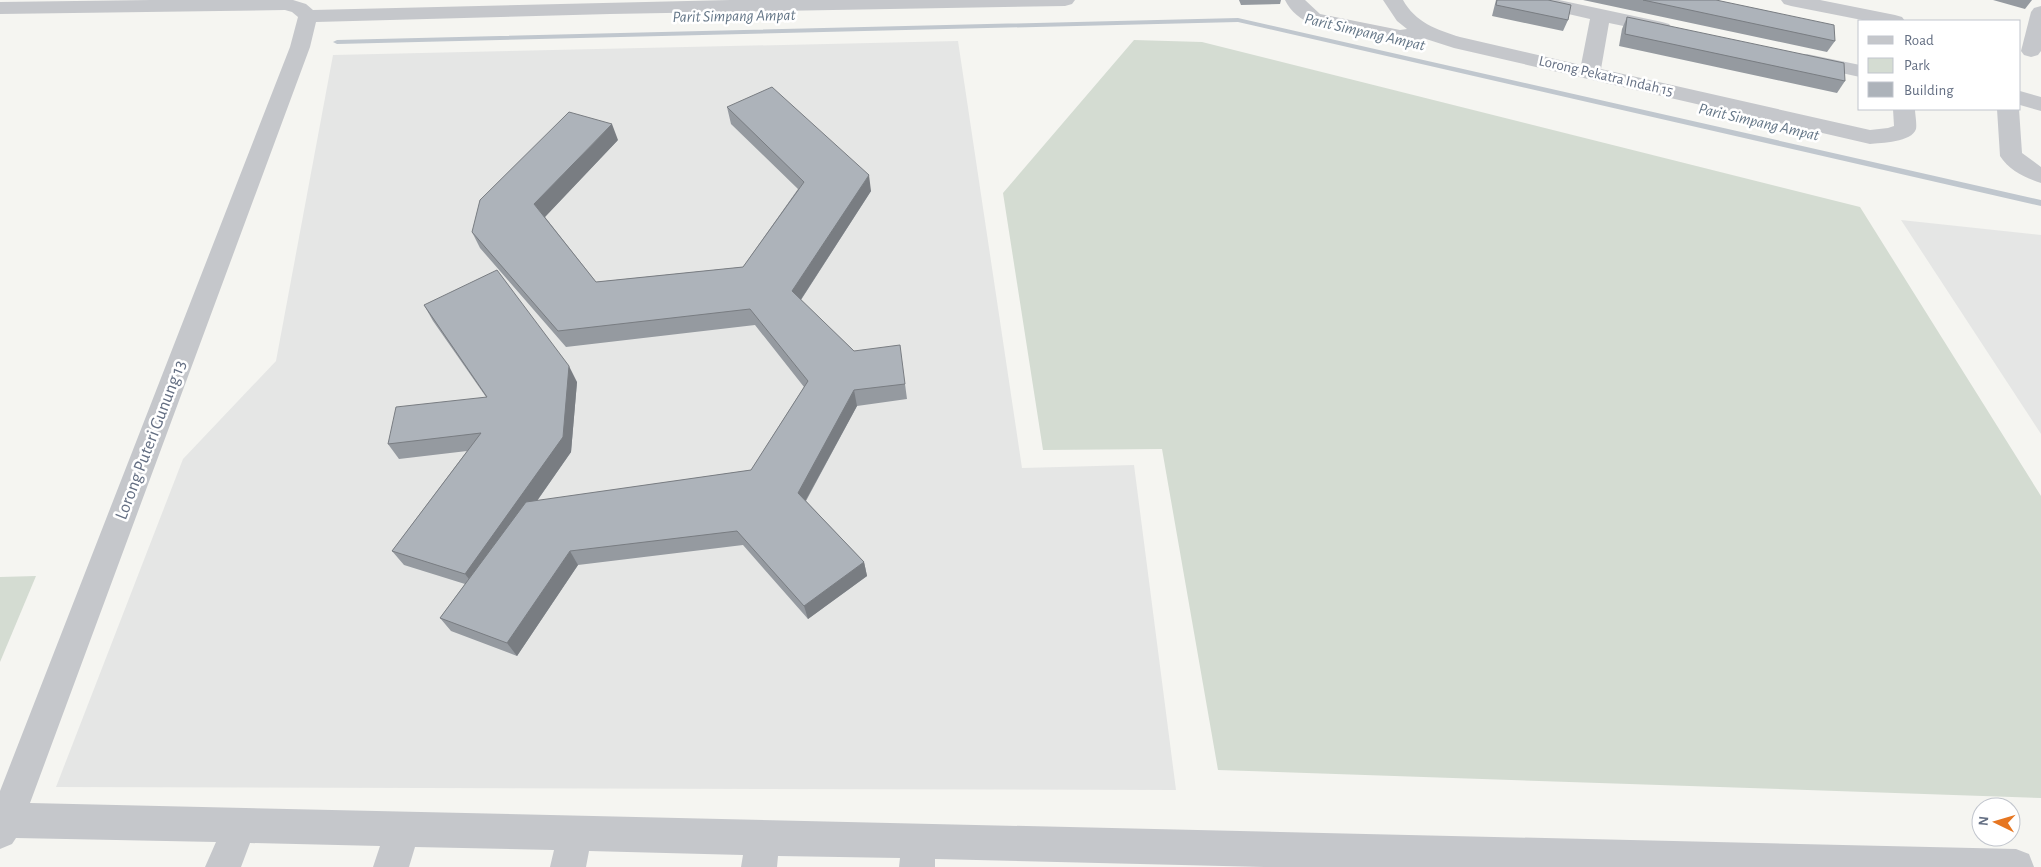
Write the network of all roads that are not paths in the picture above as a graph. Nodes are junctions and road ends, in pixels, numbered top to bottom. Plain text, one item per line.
1 (1065, 0) edge
2 (1295, 0) edge
3 (1393, 0) edge
4 (1532, 0) edge
5 (1791, 0) edge
6 (1897, 0) edge
7 (963, 1) edge
8 (0, 8) edge
9 (2041, 12) edge
10 (1601, 15) junction
11 (308, 16) junction
12 (1891, 20) edge
13 (1896, 20) edge
14 (1678, 32) edge
15 (1425, 33) junction
16 (2031, 51) edge
17 (1793, 57) edge
18 (1858, 71) edge
19 (1590, 72) junction
20 (2021, 98) edge
21 (2041, 104) edge
22 (1904, 110) edge
23 (2008, 110) edge
24 (2041, 174) edge
25 (3, 826) edge
26 (240, 826) junction
27 (403, 830) junction
28 (576, 834) junction
29 (761, 852) edge
30 (918, 854) edge
31 (1111, 856) edge
32 (1270, 858) edge
33 (1441, 860) edge
34 (1614, 862) edge
35 (1790, 864) edge
36 (1959, 866) edge
37 (223, 867) edge
38 (391, 867) edge
39 (568, 867) edge
40 (2016, 867) edge

1 - 7 street
2 - 15 street
3 - 15 street, Lorong Pekatra Indah 15
4 - 10 street
5 - 12 street
6 - 13 street
7 - 11 street
8 - 11 street
9 - 16 street
10 - 14 street
10 - 19 street
11 - 25 street, Lorong Puteri Gunung 13
15 - 19 street, Lorong Pekatra Indah 15
17 - 18 street
19 - 22 street, Lorong Pekatra Indah 15
20 - 21 street
23 - 24 street
25 - 26 street
26 - 27 street
26 - 37 street
27 - 28 street
27 - 38 street
28 - 29 street
28 - 39 street
29 - 30 street
30 - 31 street
31 - 32 street
32 - 33 street
33 - 34 street
34 - 35 street
35 - 36 street
36 - 40 street

